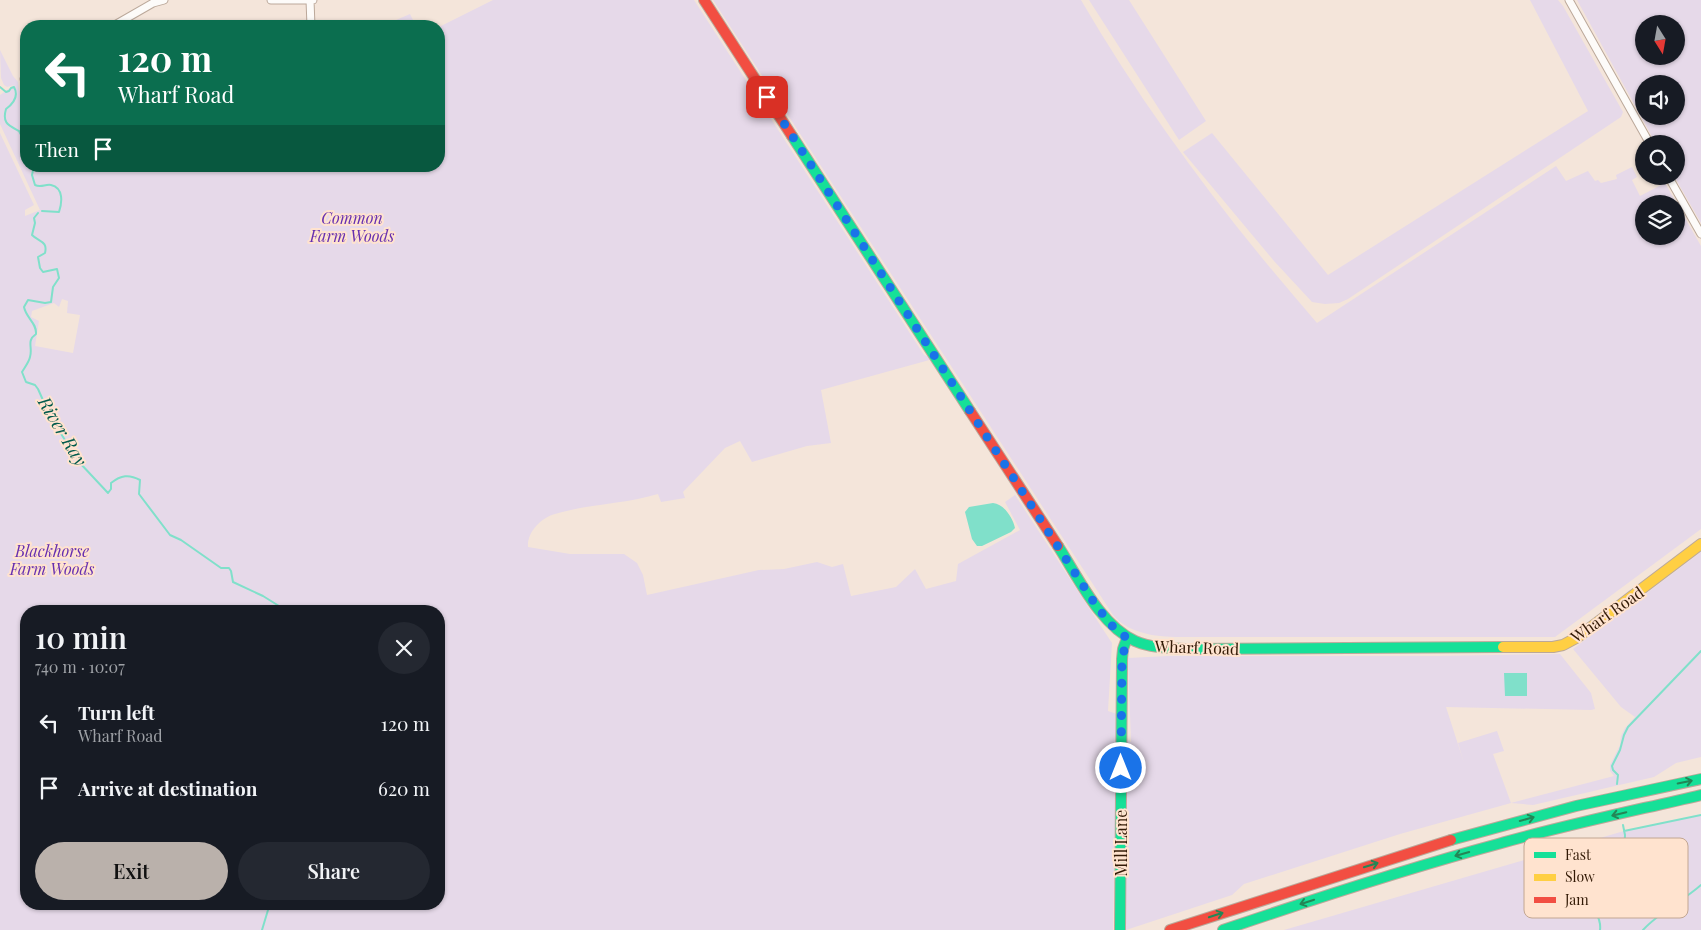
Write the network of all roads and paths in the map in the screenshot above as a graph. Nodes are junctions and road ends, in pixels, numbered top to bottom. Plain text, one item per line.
1 (164, 0) edge
2 (271, 0) edge
3 (311, 0) edge
4 (704, 0) edge
5 (1568, 0) edge
6 (124, 20) edge
7 (311, 20) edge
8 (1645, 135) edge
9 (1673, 185) edge
10 (1701, 234) edge
11 (1701, 544) edge
12 (1127, 638) junction
13 (1701, 779) edge
14 (1701, 796) edge
15 (1120, 930) edge
16 (1170, 930) edge
17 (1222, 930) edge

1 - 6 street
2 - 3 street
3 - 7 street
4 - 12 main road, Wharf Road
5 - 8 street
9 - 10 street
11 - 12 main road, Wharf Road
12 - 15 main road, Mill Lane
16 -> 13 main road
14 -> 17 main road

